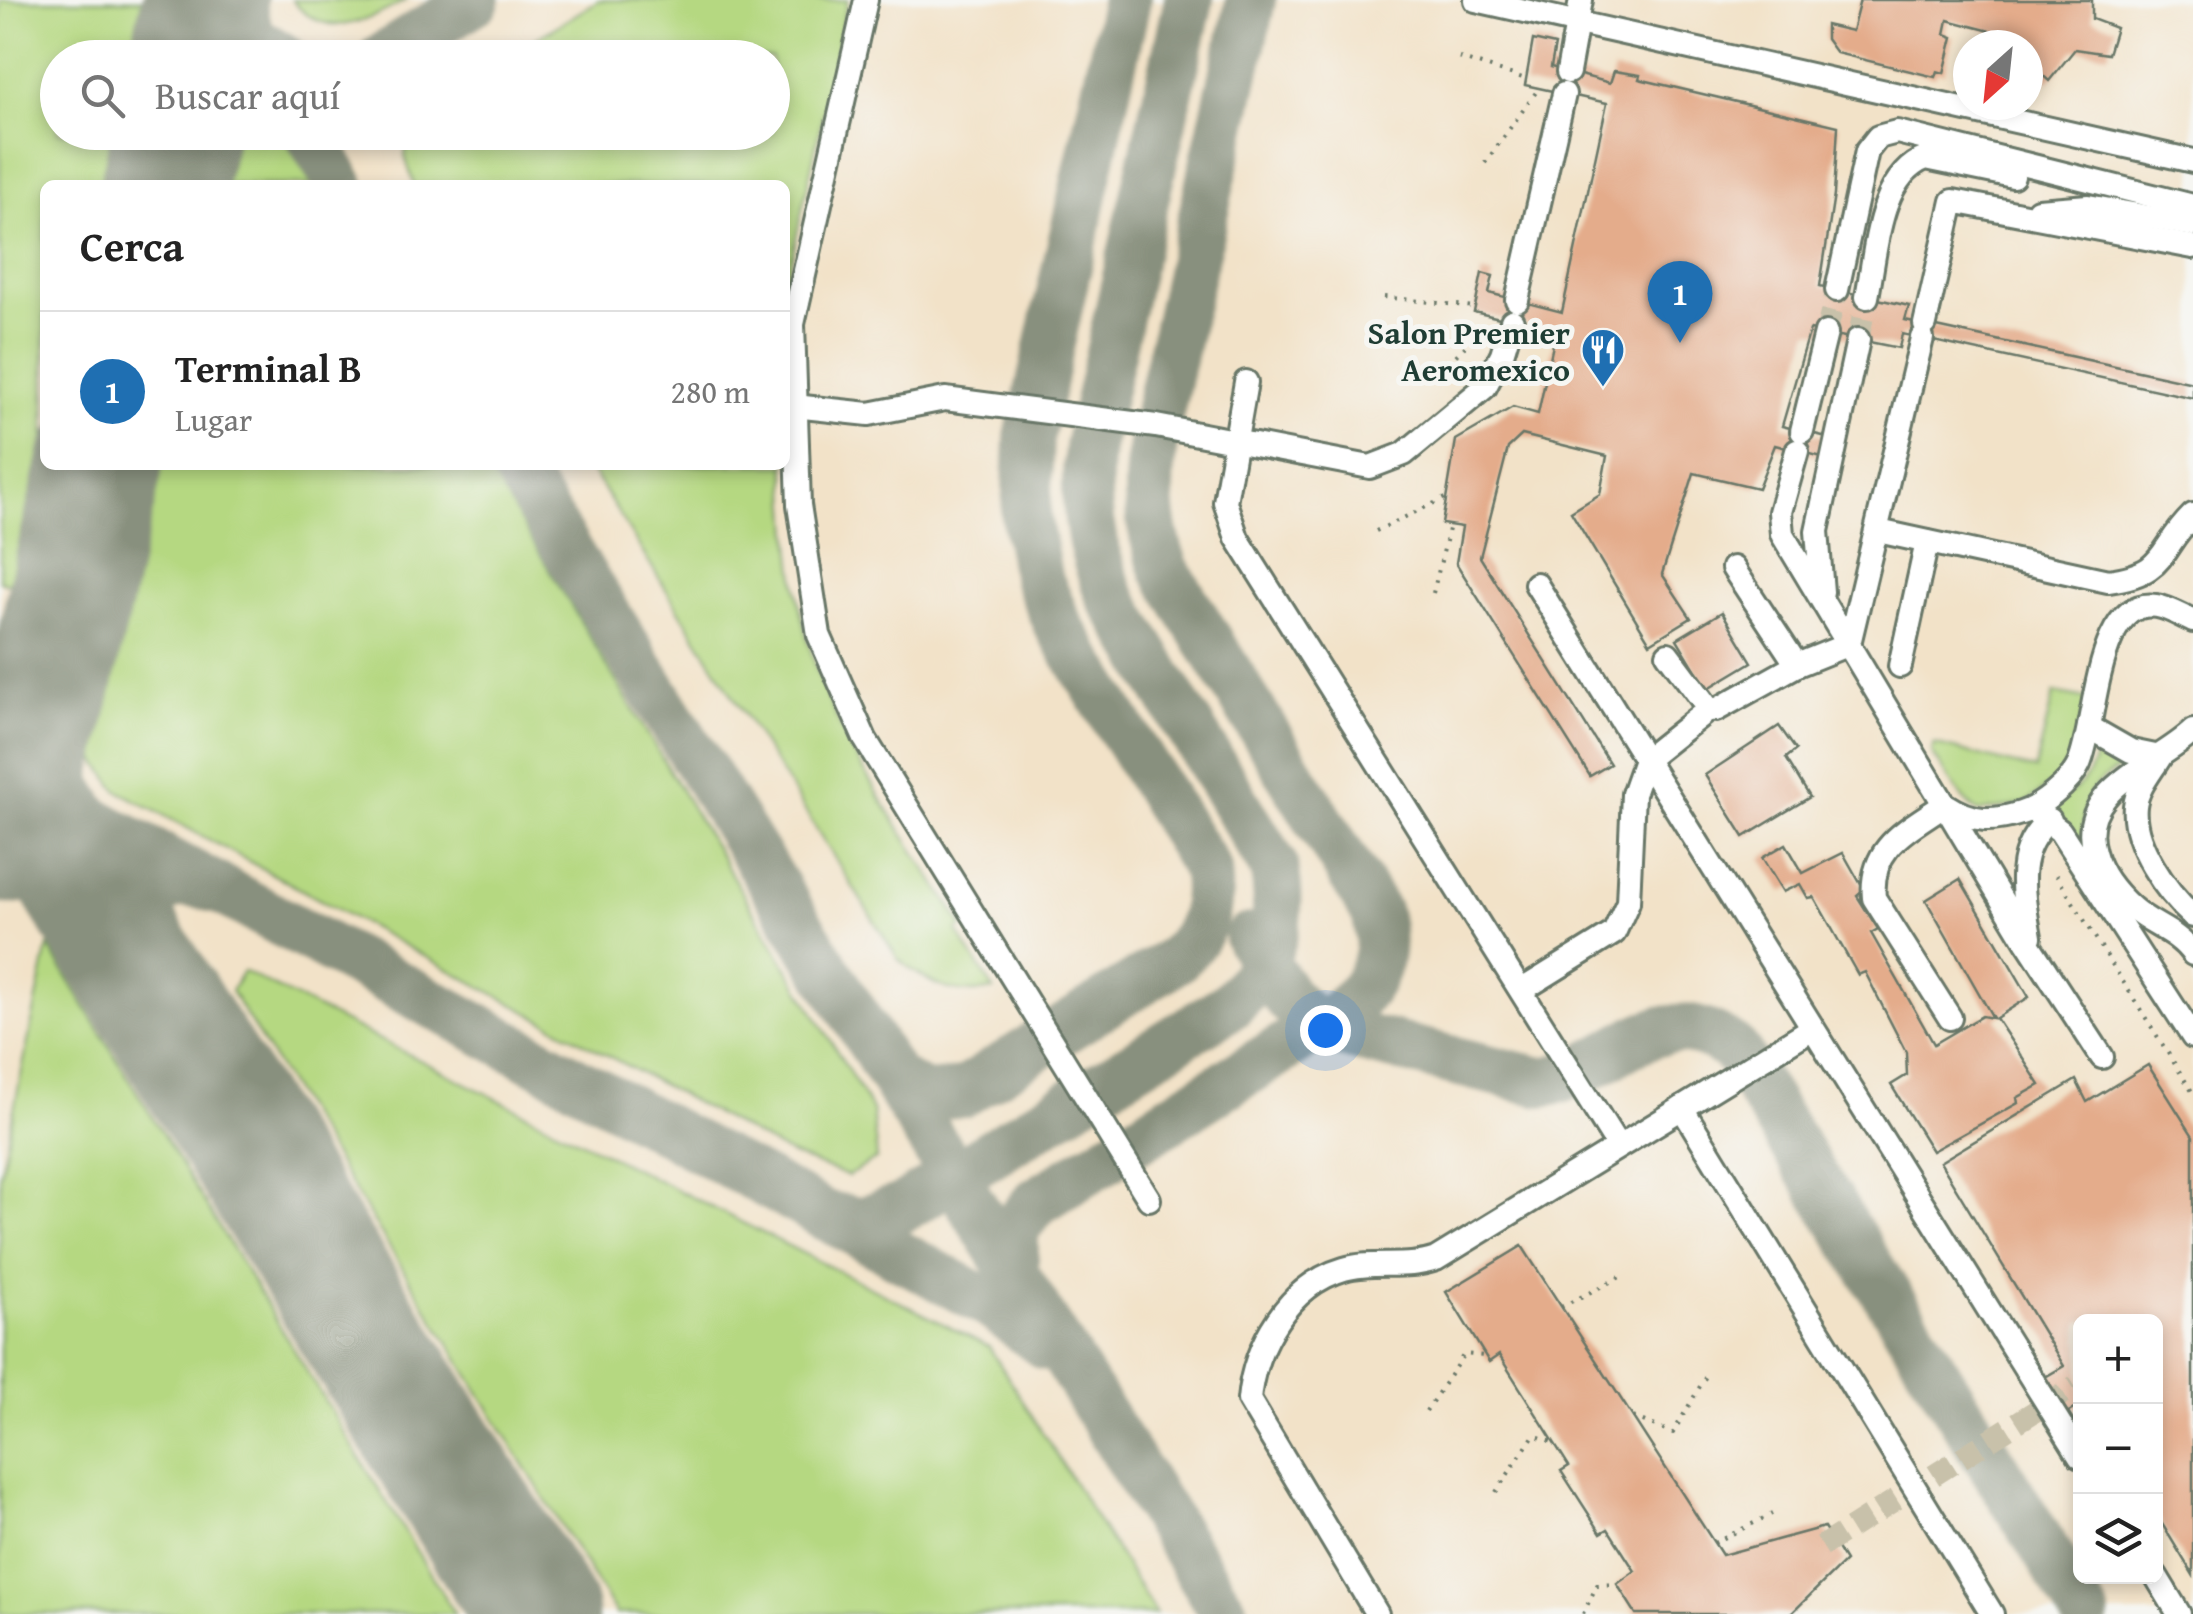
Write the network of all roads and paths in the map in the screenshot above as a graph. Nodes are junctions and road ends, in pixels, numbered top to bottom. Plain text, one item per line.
1 (866, 0) edge
2 (1476, 0) edge
3 (1581, 0) edge
4 (1579, 24) junction
5 (1459, 58) dead end
6 (1526, 79) dead end
7 (1539, 88) dead end
8 (2193, 161) edge
9 (1485, 164) dead end
10 (2126, 189) junction
11 (2193, 206) edge
12 (2008, 212) junction
13 (2149, 218) junction
14 (2193, 227) edge
15 (2102, 231) junction
16 (2157, 241) junction
17 (2193, 247) edge
18 (1837, 290) tunnel mouth
19 (1384, 297) dead end
20 (1867, 297) tunnel mouth
21 (1475, 307) dead end
22 (1508, 312) junction
23 (1826, 334) tunnel mouth
24 (1858, 340) tunnel mouth
25 (1433, 377) dead end
26 (1246, 382) dead end
27 (794, 406) junction
28 (1234, 439) junction
29 (1447, 497) dead end
30 (2193, 515) edge
31 (1450, 525) dead end
32 (1376, 531) dead end
33 (1878, 531) junction
34 (1928, 542) junction
35 (1733, 568) dead end
36 (1536, 584) dead end
37 (1433, 593) dead end
38 (1823, 598) junction
39 (2193, 621) edge
40 (1850, 644) junction
41 (1668, 654) dead end
42 (1797, 665) junction
43 (1900, 666) dead end
44 (1709, 709) junction
45 (2089, 727) junction
46 (2193, 731) edge
47 (2176, 751) edge
48 (1645, 760) junction
49 (1945, 804) junction
50 (2041, 815) junction
51 (2056, 875) dead end
52 (2108, 884) junction
53 (2114, 911) junction
54 (2193, 916) edge
55 (2033, 951) junction
56 (2193, 954) edge
57 (1522, 990) junction
58 (1950, 1018) dead end
59 (1811, 1029) junction
60 (2193, 1037) edge
61 (2102, 1057) dead end
62 (2193, 1093) edge
63 (1682, 1108) junction
64 (1618, 1146) junction
65 (1149, 1199) dead end
66 (1626, 1274) dead end
67 (1561, 1308) dead end
68 (1485, 1356) dead end
69 (1706, 1376) dead end
70 (1426, 1411) dead end
71 (1633, 1417) dead end
72 (1555, 1443) dead end
73 (2073, 1445) edge
74 (1496, 1492) dead end
75 (1772, 1514) dead end
76 (1714, 1543) dead end
77 (1617, 1584) dead end
78 (2161, 1584) edge
79 (1376, 1614) edge
80 (1583, 1614) edge
81 (1992, 1614) edge
82 (2180, 1614) edge

1 - 27 street
2 - 4 street
3 - 4 street
4 - 8 street
4 - 22 street
5 - 6 path
7 - 9 path
10 - 11 street
10 - 18 street
10 - 20 street
12 - 13 street
12 - 15 street
12 - 33 street
13 - 14 street
13 - 15 street
14 - 16 street
15 - 16 street
16 - 17 street
19 - 21 path
22 - 25 path
22 - 28 street
23 - 38 street
24 - 38 street
26 - 28 street
27 - 28 street
27 - 65 street
28 - 57 street
29 - 32 path
30 - 34 street
31 - 37 path
33 - 34 street
33 - 40 street
34 - 43 street
35 - 42 street
36 - 48 street
38 - 40 street
39 - 45 street
40 - 42 street
40 - 49 street
41 - 44 street
42 - 44 street
44 - 48 street
45 - 47 street
45 - 50 street
46 - 47 street
47 - 52 street
47 - 54 street
48 - 57 street
48 - 59 street
49 - 50 street
49 - 55 street
49 - 58 street
50 - 53 street
50 - 55 street
51 - 62 path
52 - 53 street
52 - 56 street
53 - 60 street
55 - 61 street
57 - 64 street
59 - 63 street
59 - 73 street
63 - 64 street
63 - 81 street
64 - 79 street
66 - 67 path
68 - 70 path
69 - 71 path
72 - 74 path
75 - 76 path
77 - 80 path
78 - 82 street

